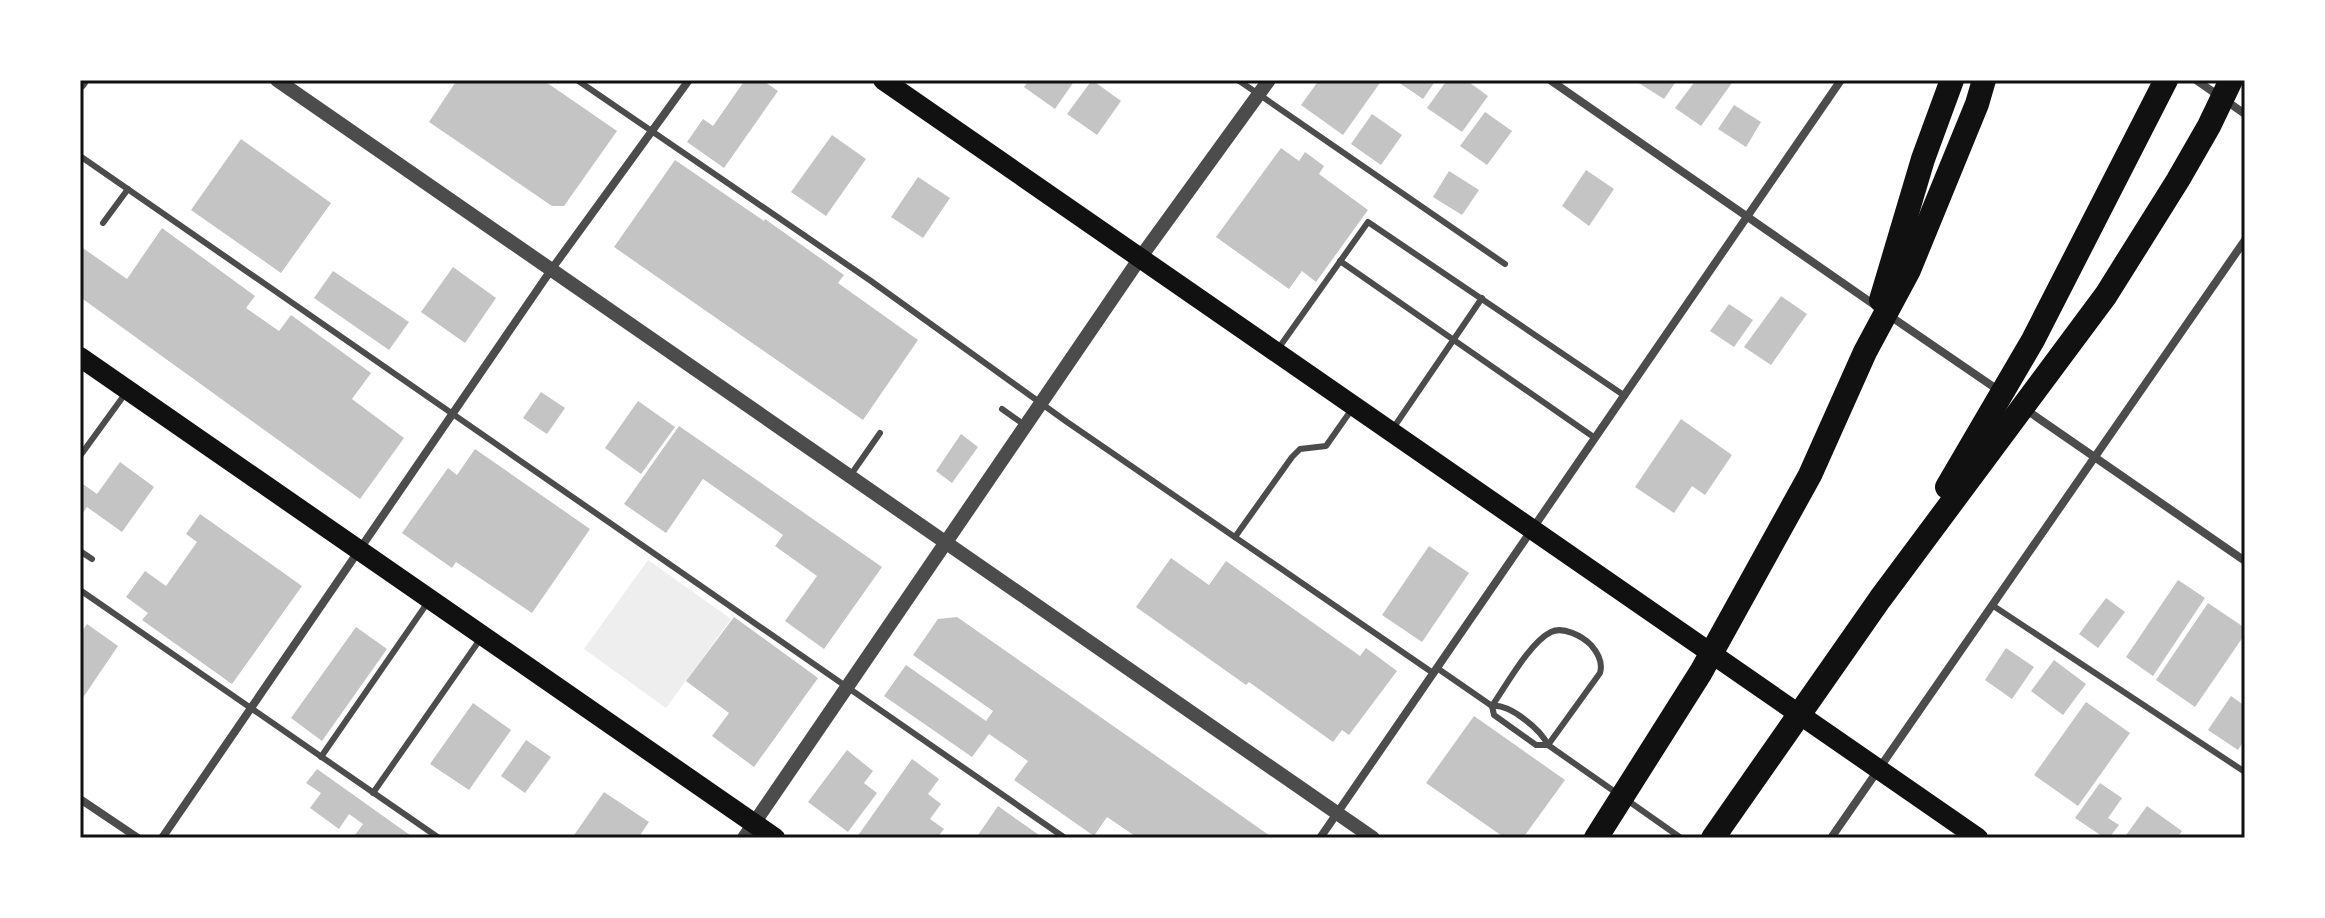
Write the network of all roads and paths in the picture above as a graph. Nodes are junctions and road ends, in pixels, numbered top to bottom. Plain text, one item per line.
1 (277, 80) edge
2 (577, 80) edge
3 (689, 80) edge
4 (883, 80) edge
5 (1238, 80) edge
6 (1269, 80) edge
7 (1550, 80) edge
8 (1841, 80) edge
9 (1952, 80) edge
10 (1984, 80) edge
11 (2166, 80) edge
12 (2196, 80) edge
13 (2231, 80) edge
14 (1259, 94) junction
15 (2245, 114) edge
16 (652, 132) junction
17 (80, 156) edge
18 (128, 189) junction
19 (1748, 217) junction
20 (103, 223) dead end
21 (2245, 240) edge
22 (1140, 258) junction
23 (1340, 261) junction
24 (1505, 264) dead end
25 (551, 270) junction
26 (1482, 298) junction
27 (1453, 340) junction
28 (1276, 352) junction
29 (1865, 352) junction
30 (80, 357) edge
31 (128, 391) junction
32 (1625, 396) junction
33 (2006, 396) dead end
34 (1041, 404) junction
35 (2019, 405) dead end
36 (1354, 406) junction
37 (1002, 409) dead end
38 (453, 412) junction
39 (1026, 426) junction
40 (1391, 431) junction
41 (880, 433) dead end
42 (1595, 438) junction
43 (80, 456) edge
44 (2094, 457) junction
45 (850, 476) junction
46 (1532, 529) junction
47 (1235, 537) junction
48 (946, 542) junction
49 (358, 550) junction
50 (80, 551) edge
51 (92, 559) dead end
52 (2245, 561) edge
53 (80, 590) edge
54 (430, 599) junction
55 (1880, 599) junction
56 (1992, 605) junction
57 (483, 636) junction
58 (1435, 670) junction
59 (848, 686) junction
60 (1492, 706) junction
61 (251, 708) junction
62 (1548, 745) junction
63 (321, 757) junction
64 (1878, 769) junction
65 (2245, 772) edge
66 (373, 793) junction
67 (80, 799) edge
68 (1338, 813) junction
69 (749, 831) edge
70 (138, 838) edge
71 (162, 838) edge
72 (439, 838) edge
73 (775, 838) edge
74 (1065, 838) edge
75 (1320, 838) edge
76 (1373, 838) edge
77 (1596, 838) edge
78 (1681, 838) edge
79 (1713, 838) edge
80 (1831, 838) edge
81 (1978, 838) edge

1 - 25 street
2 - 16 lane
3 - 16 street
4 - 22 main road
5 - 14 lane
6 - 14 street
7 - 19 street
8 - 19 street
9 - 29 highway
10 - 29 highway
11 - 55 highway
12 - 15 street
13 - 55 highway
14 - 22 street
14 - 24 lane
16 - 25 street
16 - 34 lane
17 - 18 lane
18 - 20 lane
18 - 38 lane
19 - 32 street
19 - 33 street
21 - 44 street
22 - 28 main road
22 - 34 street
23 - 26 lane
23 - 27 lane
23 - 28 lane
25 - 38 street
25 - 45 street
26 - 27 lane
26 - 32 lane
27 - 40 lane
27 - 42 lane
28 - 36 main road
29 - 77 highway
30 - 31 main road
31 - 43 lane
31 - 49 main road
32 - 42 street
34 - 39 street
34 - 47 lane
35 - 44 street
36 - 40 main road
36 - 47 lane
37 - 39 lane
38 - 49 street
38 - 59 lane
39 - 48 street
40 - 46 main road
41 - 45 lane
42 - 46 street
44 - 52 street
44 - 56 street
45 - 48 street
46 - 58 street
46 - 64 main road
47 - 58 lane
48 - 59 street
48 - 68 street
49 - 54 main road
49 - 61 street
50 - 51 lane
53 - 61 lane
54 - 57 main road
54 - 63 lane
55 - 79 highway
56 - 64 street
56 - 65 lane
57 - 66 lane
57 - 69 main road
58 - 60 lane
58 - 68 street
59 - 69 street
59 - 74 lane
60 - 62 lane
60 - 62 lane
60 - 62 lane
61 - 63 lane
61 - 71 street
62 - 78 lane
63 - 66 lane
64 - 80 street
64 - 81 main road
66 - 72 lane
67 - 70 street
68 - 75 street
68 - 76 street
69 - 73 main road

